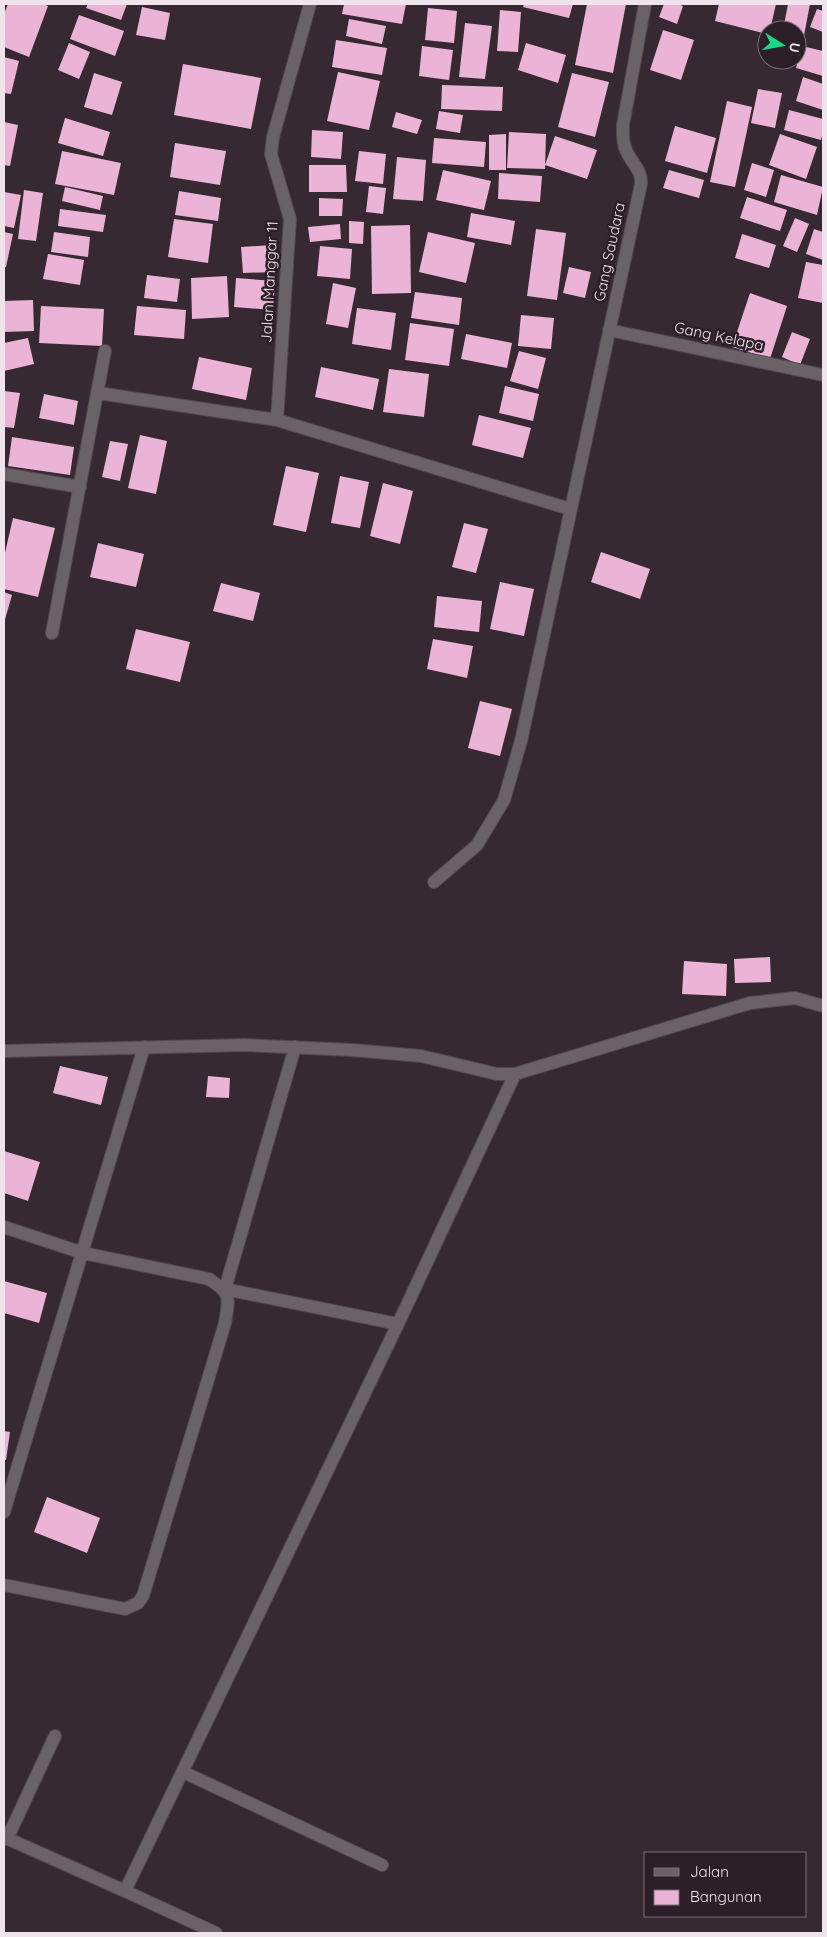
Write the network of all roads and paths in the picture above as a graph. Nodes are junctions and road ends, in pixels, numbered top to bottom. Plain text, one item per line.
1 (310, 4) edge
2 (645, 4) edge
3 (609, 330) junction
4 (105, 351) dead end
5 (823, 375) edge
6 (98, 393) junction
7 (277, 420) junction
8 (4, 474) edge
9 (80, 487) junction
10 (570, 509) junction
11 (52, 633) dead end
12 (434, 882) dead end
13 (823, 1006) edge
14 (144, 1047) junction
15 (295, 1047) junction
16 (4, 1051) edge
17 (515, 1074) junction
18 (4, 1227) edge
19 (83, 1253) junction
20 (225, 1289) junction
21 (398, 1324) junction
22 (4, 1512) edge
23 (4, 1584) edge
24 (55, 1736) dead end
25 (183, 1772) junction
26 (6, 1838) edge
27 (382, 1865) dead end
28 (125, 1892) junction
29 (216, 1933) edge

1 - 7 street, Jalan Manggar 11
2 - 3 street, Gang Saudara
3 - 5 street, Gang Kelapa
3 - 10 street, Gang Saudara
4 - 6 street
6 - 7 street
6 - 9 street
7 - 10 street
8 - 9 street
9 - 11 street
10 - 12 street, Gang Saudara
13 - 17 street
14 - 15 street
14 - 16 street
14 - 19 street
15 - 17 street
15 - 20 street
17 - 21 street
18 - 19 street
19 - 20 street
19 - 22 street
20 - 21 street
20 - 23 street
21 - 25 street
24 - 26 street
25 - 27 street
25 - 28 street
26 - 28 street
28 - 29 street

